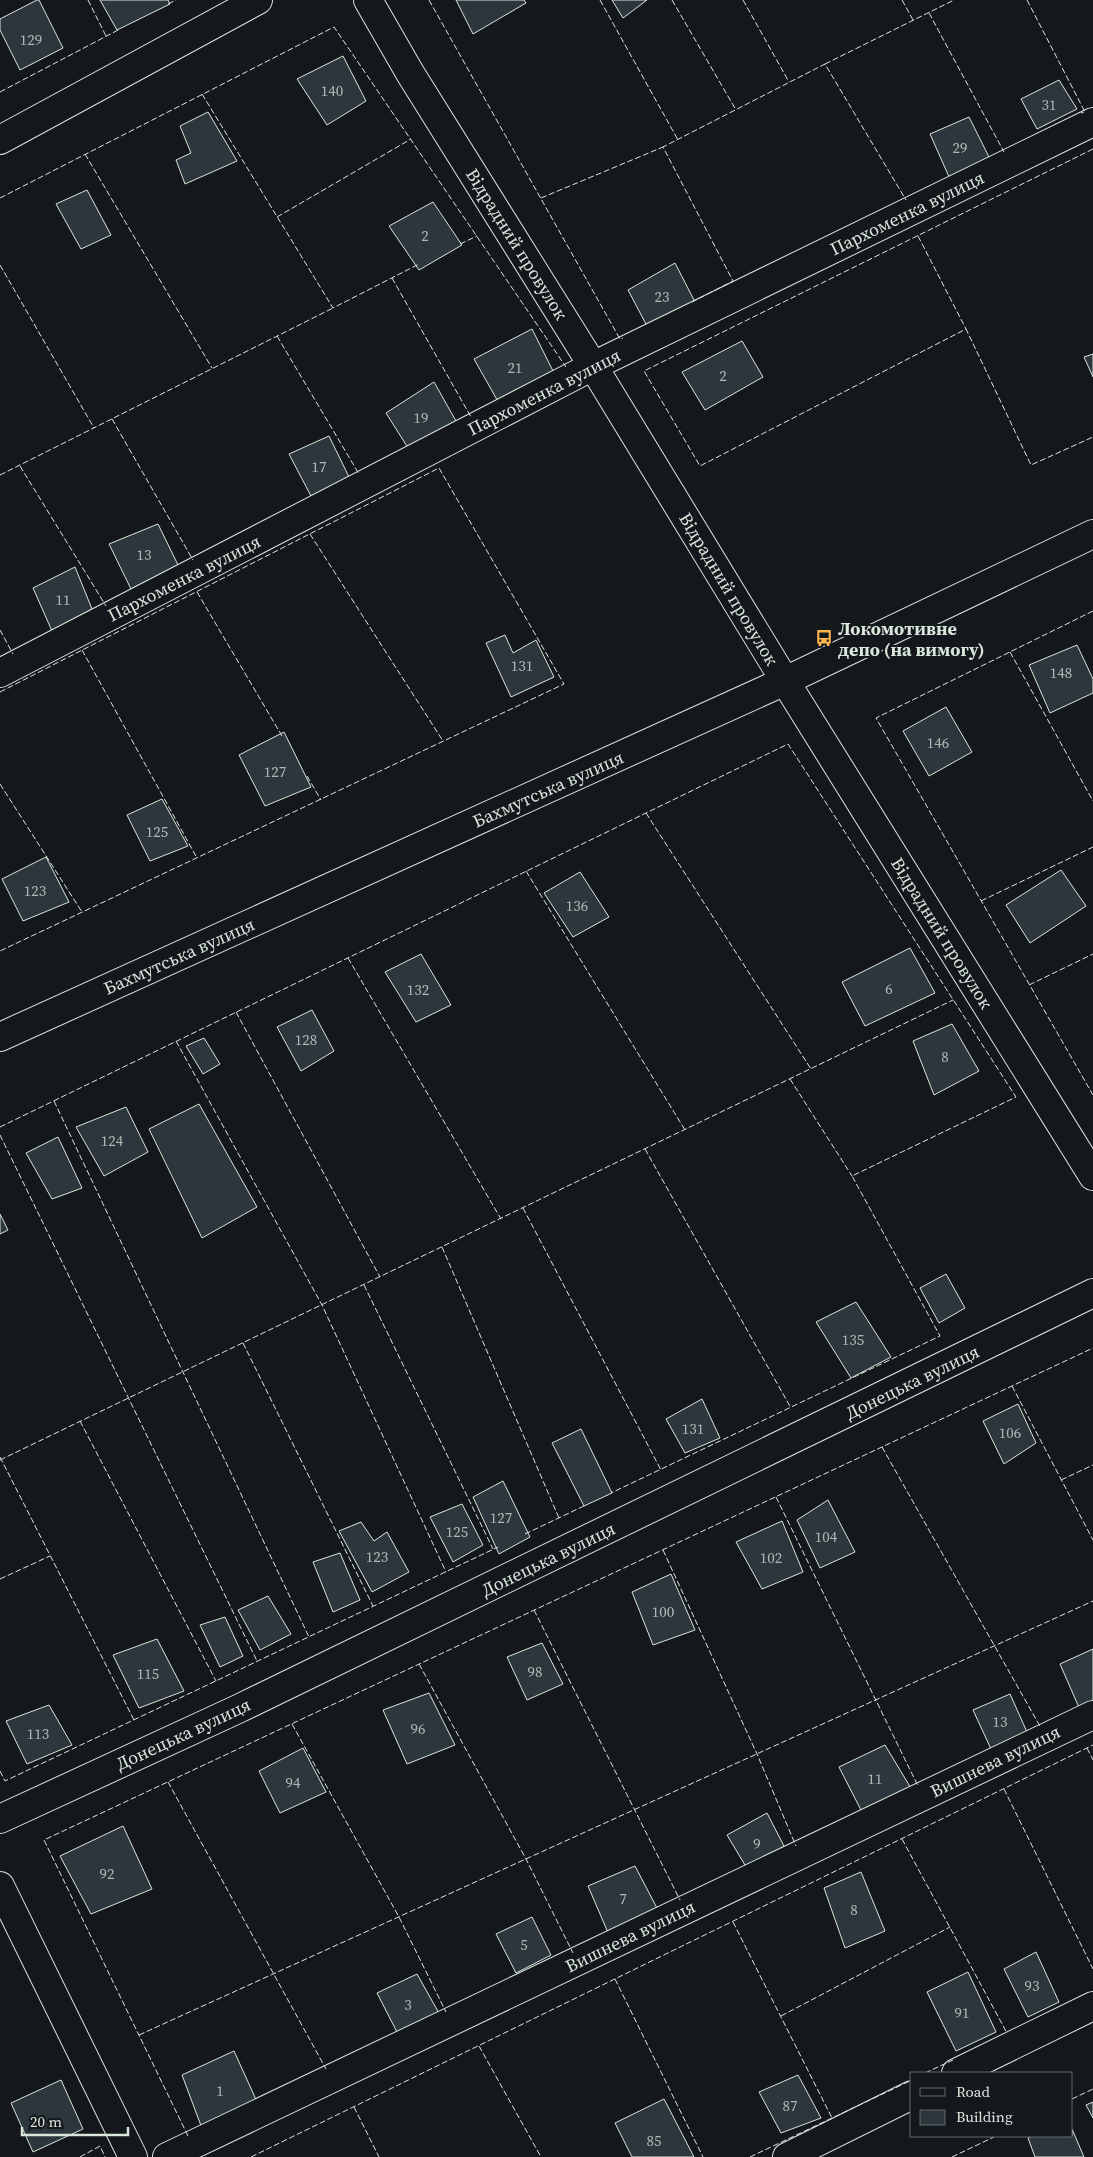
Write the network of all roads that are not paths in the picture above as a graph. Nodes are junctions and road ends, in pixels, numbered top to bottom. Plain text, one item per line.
1 (258, 0) edge
2 (368, 0) edge
3 (1093, 122) edge
4 (0, 140) edge
5 (593, 366) junction
6 (1093, 534) edge
7 (0, 673) edge
8 (785, 681) junction
9 (0, 1037) edge
10 (1093, 1176) edge
11 (1093, 1293) edge
12 (1093, 1715) edge
13 (0, 1819) edge
14 (0, 1886) edge
15 (1093, 2006) edge
16 (958, 2072) edge
17 (910, 2096) edge
18 (133, 2157) edge
19 (167, 2157) edge
20 (787, 2157) edge

1 - 4 street
2 - 5 street, Відрадний провулок
3 - 5 street, Пархоменка вулиця
5 - 7 street, Пархоменка вулиця
5 - 8 street, Відрадний провулок
6 - 8 street, Бахмутська вулиця
8 - 9 street, Бахмутська вулиця
8 - 10 street, Відрадний провулок
11 - 13 street, Донецька вулиця
12 - 19 street, Вишнева вулиця
14 - 18 street
15 - 16 street
17 - 20 street

